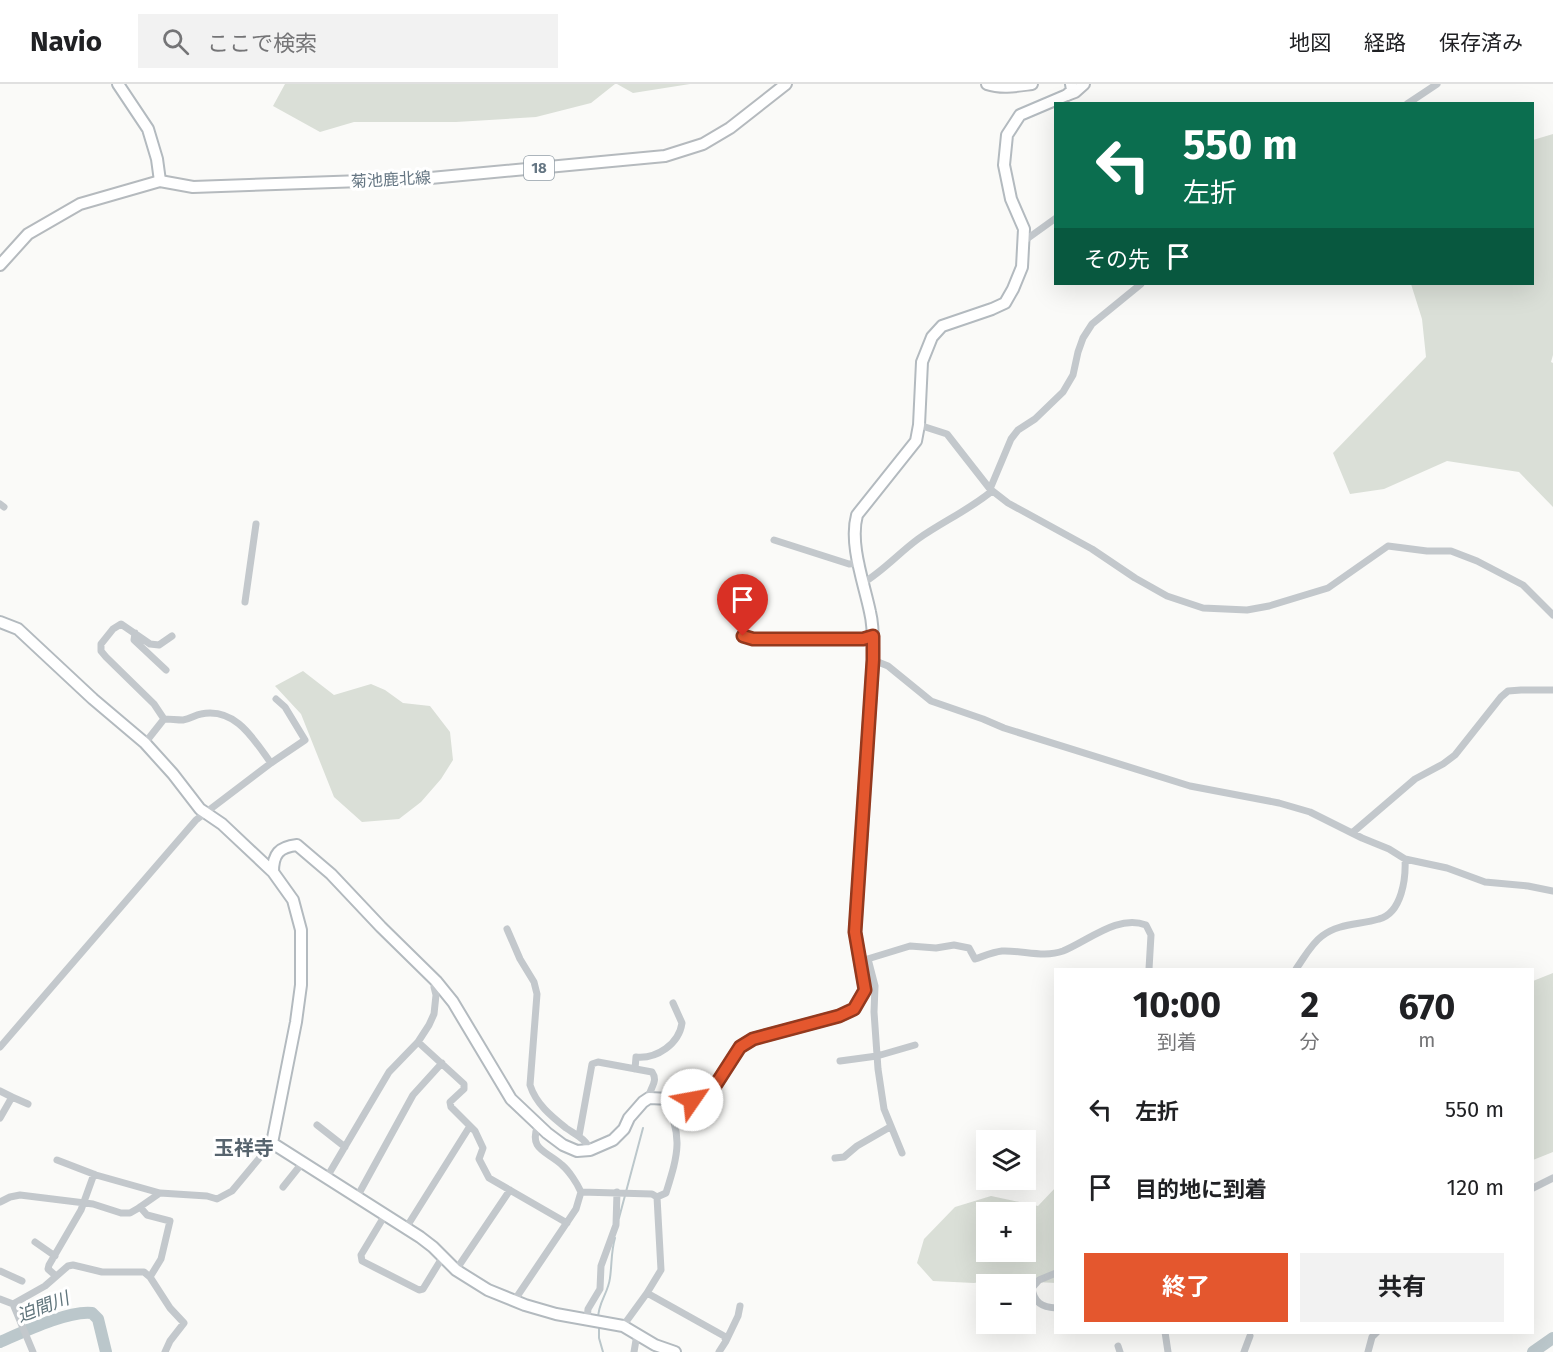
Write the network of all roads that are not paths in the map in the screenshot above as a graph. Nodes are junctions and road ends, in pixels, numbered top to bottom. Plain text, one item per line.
1 (118, 84) edge
2 (786, 84) edge
3 (987, 84) edge
4 (1032, 84) edge
5 (1083, 84) edge
6 (1437, 84) edge
7 (1065, 95) edge
8 (1410, 102) edge
9 (160, 181) junction
10 (1054, 219) edge
11 (1024, 241) junction
12 (0, 265) edge
13 (1140, 285) edge
14 (919, 425) junction
15 (991, 490) junction
16 (256, 524) dead end
17 (774, 540) dead end
18 (860, 563) junction
19 (863, 583) junction
20 (245, 602) dead end
21 (1553, 615) edge
22 (0, 622) edge
23 (135, 633) junction
24 (172, 636) dead end
25 (743, 636) dead end
26 (873, 636) junction
27 (873, 660) junction
28 (166, 670) dead end
29 (1553, 690) edge
30 (276, 699) dead end
31 (164, 719) junction
32 (145, 743) junction
33 (272, 763) junction
34 (204, 813) junction
35 (1352, 833) junction
36 (1405, 859) junction
37 (273, 872) junction
38 (1553, 891) edge
39 (507, 929) dead end
40 (865, 960) junction
41 (1149, 968) edge
42 (1297, 968) edge
43 (436, 981) junction
44 (673, 1003) dead end
45 (418, 1042) junction
46 (915, 1045) dead end
47 (0, 1047) edge
48 (877, 1056) junction
49 (840, 1061) dead end
50 (441, 1063) junction
51 (635, 1069) junction
52 (0, 1091) edge
53 (12, 1097) junction
54 (649, 1098) junction
55 (664, 1098) junction
56 (28, 1104) dead end
57 (0, 1118) edge
58 (317, 1125) dead end
59 (538, 1125) junction
60 (471, 1126) junction
61 (890, 1127) junction
62 (579, 1136) junction
63 (272, 1143) junction
64 (345, 1147) junction
65 (590, 1150) junction
66 (902, 1153) dead end
67 (835, 1158) dead end
68 (57, 1160) dead end
69 (303, 1162) junction
70 (94, 1174) junction
71 (327, 1177) junction
72 (1553, 1178) edge
73 (283, 1186) dead end
74 (1534, 1188) edge
75 (510, 1190) junction
76 (581, 1192) junction
77 (617, 1192) junction
78 (160, 1193) junction
79 (357, 1197) junction
80 (657, 1197) junction
81 (0, 1202) edge
82 (84, 1203) junction
83 (140, 1207) junction
84 (385, 1215) junction
85 (567, 1224) junction
86 (406, 1228) junction
87 (34, 1242) dead end
88 (55, 1256) junction
89 (442, 1258) junction
90 (456, 1270) junction
91 (0, 1271) edge
92 (1054, 1274) edge
93 (56, 1276) junction
94 (150, 1277) junction
95 (22, 1281) dead end
96 (647, 1293) junction
97 (1, 1299) edge
98 (513, 1301) junction
99 (13, 1304) junction
100 (740, 1306) dead end
101 (1054, 1308) edge
102 (586, 1320) junction
103 (623, 1326) junction
104 (637, 1334) junction
105 (1165, 1334) edge
106 (1374, 1334) edge
107 (1250, 1336) dead end
108 (726, 1341) junction
109 (33, 1352) edge
110 (165, 1352) edge
111 (634, 1352) edge
112 (675, 1352) edge
113 (719, 1352) edge
114 (1168, 1352) edge
115 (1244, 1352) edge
116 (1368, 1352) edge

1 - 9 street
2 - 9 street, 菊池鹿北線 / 18
3 - 4 street
5 - 7 street
6 - 8 street
7 - 11 street
9 - 12 street, 菊池鹿北線 / 18
10 - 11 street
11 - 14 street
13 - 15 street
14 - 15 street
14 - 18 street
15 - 19 street
15 - 21 street
16 - 20 street
17 - 18 street
18 - 19 street
19 - 26 street
22 - 32 street
23 - 24 street
23 - 28 street
23 - 31 street
25 - 26 street
26 - 27 street
27 - 35 street
27 - 40 street
29 - 35 street
30 - 33 street
31 - 32 street
31 - 33 street
32 - 34 street
33 - 34 street
34 - 37 street
34 - 47 street
35 - 36 street
36 - 38 street
36 - 42 street
37 - 43 street
37 - 63 street
39 - 62 street
40 - 41 street
40 - 48 street
40 - 55 street
43 - 45 street
43 - 59 street
44 - 51 street
45 - 50 street
45 - 64 street
46 - 48 street
48 - 49 street
48 - 61 street
50 - 60 street
50 - 79 street
51 - 54 street
51 - 62 street
52 - 53 street
53 - 56 street
53 - 57 street
54 - 55 street
54 - 65 street
55 - 80 street
58 - 64 street
59 - 65 street
59 - 76 street
60 - 75 street
60 - 86 street
61 - 66 street
61 - 67 street
62 - 65 street
63 - 69 street
63 - 78 street
64 - 71 street
68 - 70 street
69 - 71 street
69 - 73 street
70 - 78 street
70 - 82 street
71 - 79 street
72 - 74 street
75 - 85 street
75 - 90 street
76 - 77 street
76 - 85 street
77 - 80 street
77 - 102 street
78 - 83 street
79 - 84 street
80 - 96 street
81 - 82 street
82 - 83 street
82 - 88 street
83 - 94 street
84 - 86 street
84 - 89 street
85 - 98 street
86 - 89 street
87 - 88 street
88 - 93 street
89 - 90 street
90 - 98 street
91 - 95 street
92 - 101 street
93 - 94 street
93 - 99 street
94 - 110 street
96 - 103 street
96 - 108 street
97 - 99 street
98 - 102 street
99 - 109 street
100 - 108 street
102 - 103 street
103 - 104 street
104 - 111 street
104 - 112 street
105 - 114 street
106 - 116 street
107 - 115 street
108 - 113 street

